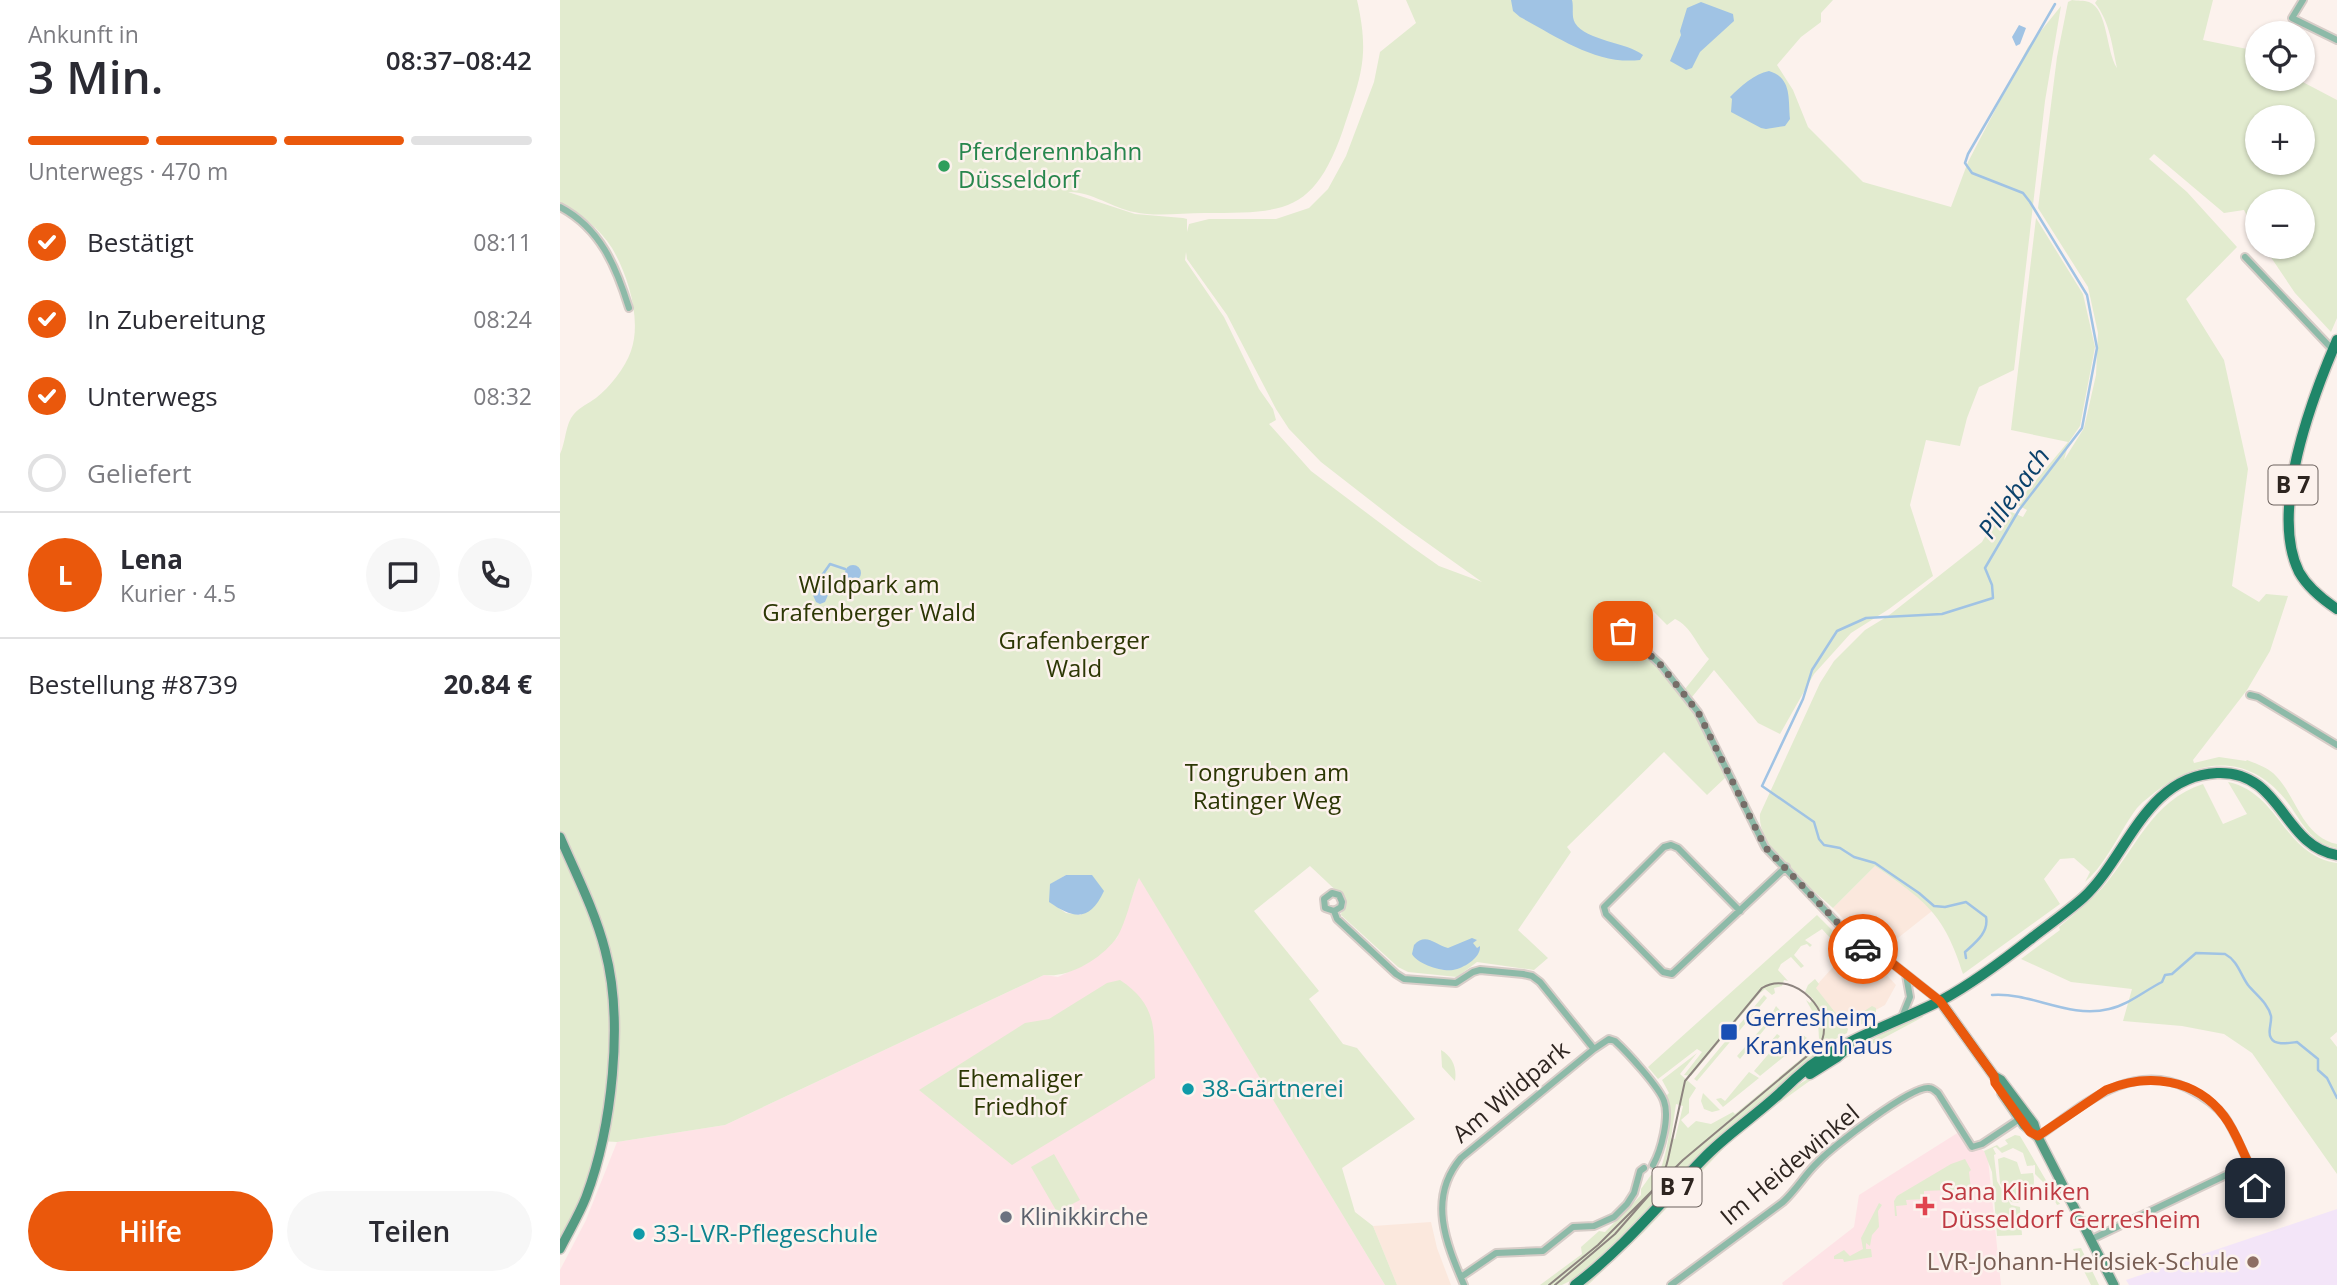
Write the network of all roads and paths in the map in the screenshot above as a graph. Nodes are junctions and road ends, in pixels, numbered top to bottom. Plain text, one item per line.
1 (2303, 0) edge
2 (2337, 40) edge
3 (560, 206) edge
4 (2247, 259) edge
5 (629, 308) dead end
6 (2335, 345) edge
7 (2337, 609) edge
8 (1623, 631) dead end
9 (2249, 695) dead end
10 (2337, 745) edge
11 (560, 836) edge
12 (2337, 855) edge
13 (1786, 867) junction
14 (1334, 911) dead end
15 (1740, 911) junction
16 (1905, 974) junction
17 (1940, 1001) junction
18 (1902, 1017) junction
19 (1594, 1049) junction
20 (2023, 1117) junction
21 (2038, 1136) junction
22 (1653, 1165) dead end
23 (2245, 1166) junction
24 (1644, 1168) dead end
25 (2265, 1210) dead end
26 (2092, 1239) junction
27 (560, 1249) edge
28 (1461, 1278) junction
29 (1464, 1285) edge
30 (1575, 1285) edge
31 (1671, 1285) edge
32 (2114, 1285) edge

1 - 2 street
3 - 5 street
4 - 6 street
6 - 7 main road, B 7
8 - 13 street
9 - 10 street
11 - 27 street
12 - 17 main road, B 7
13 - 15 street
13 - 16 street
14 - 19 street, Am Wildpark
15 - 15 street
16 - 17 street
16 - 18 street
17 - 18 main road, B 7
17 - 20 street
18 - 30 main road, B 7
19 - 22 street, Am Wildpark
19 - 28 street, Am Wildpark
20 - 21 street
20 - 31 street, Im Heidewinkel
21 - 23 street
21 - 26 street
23 - 25 street
23 - 26 street
24 - 28 street
26 - 32 street
28 - 29 street, Am Wildpark

